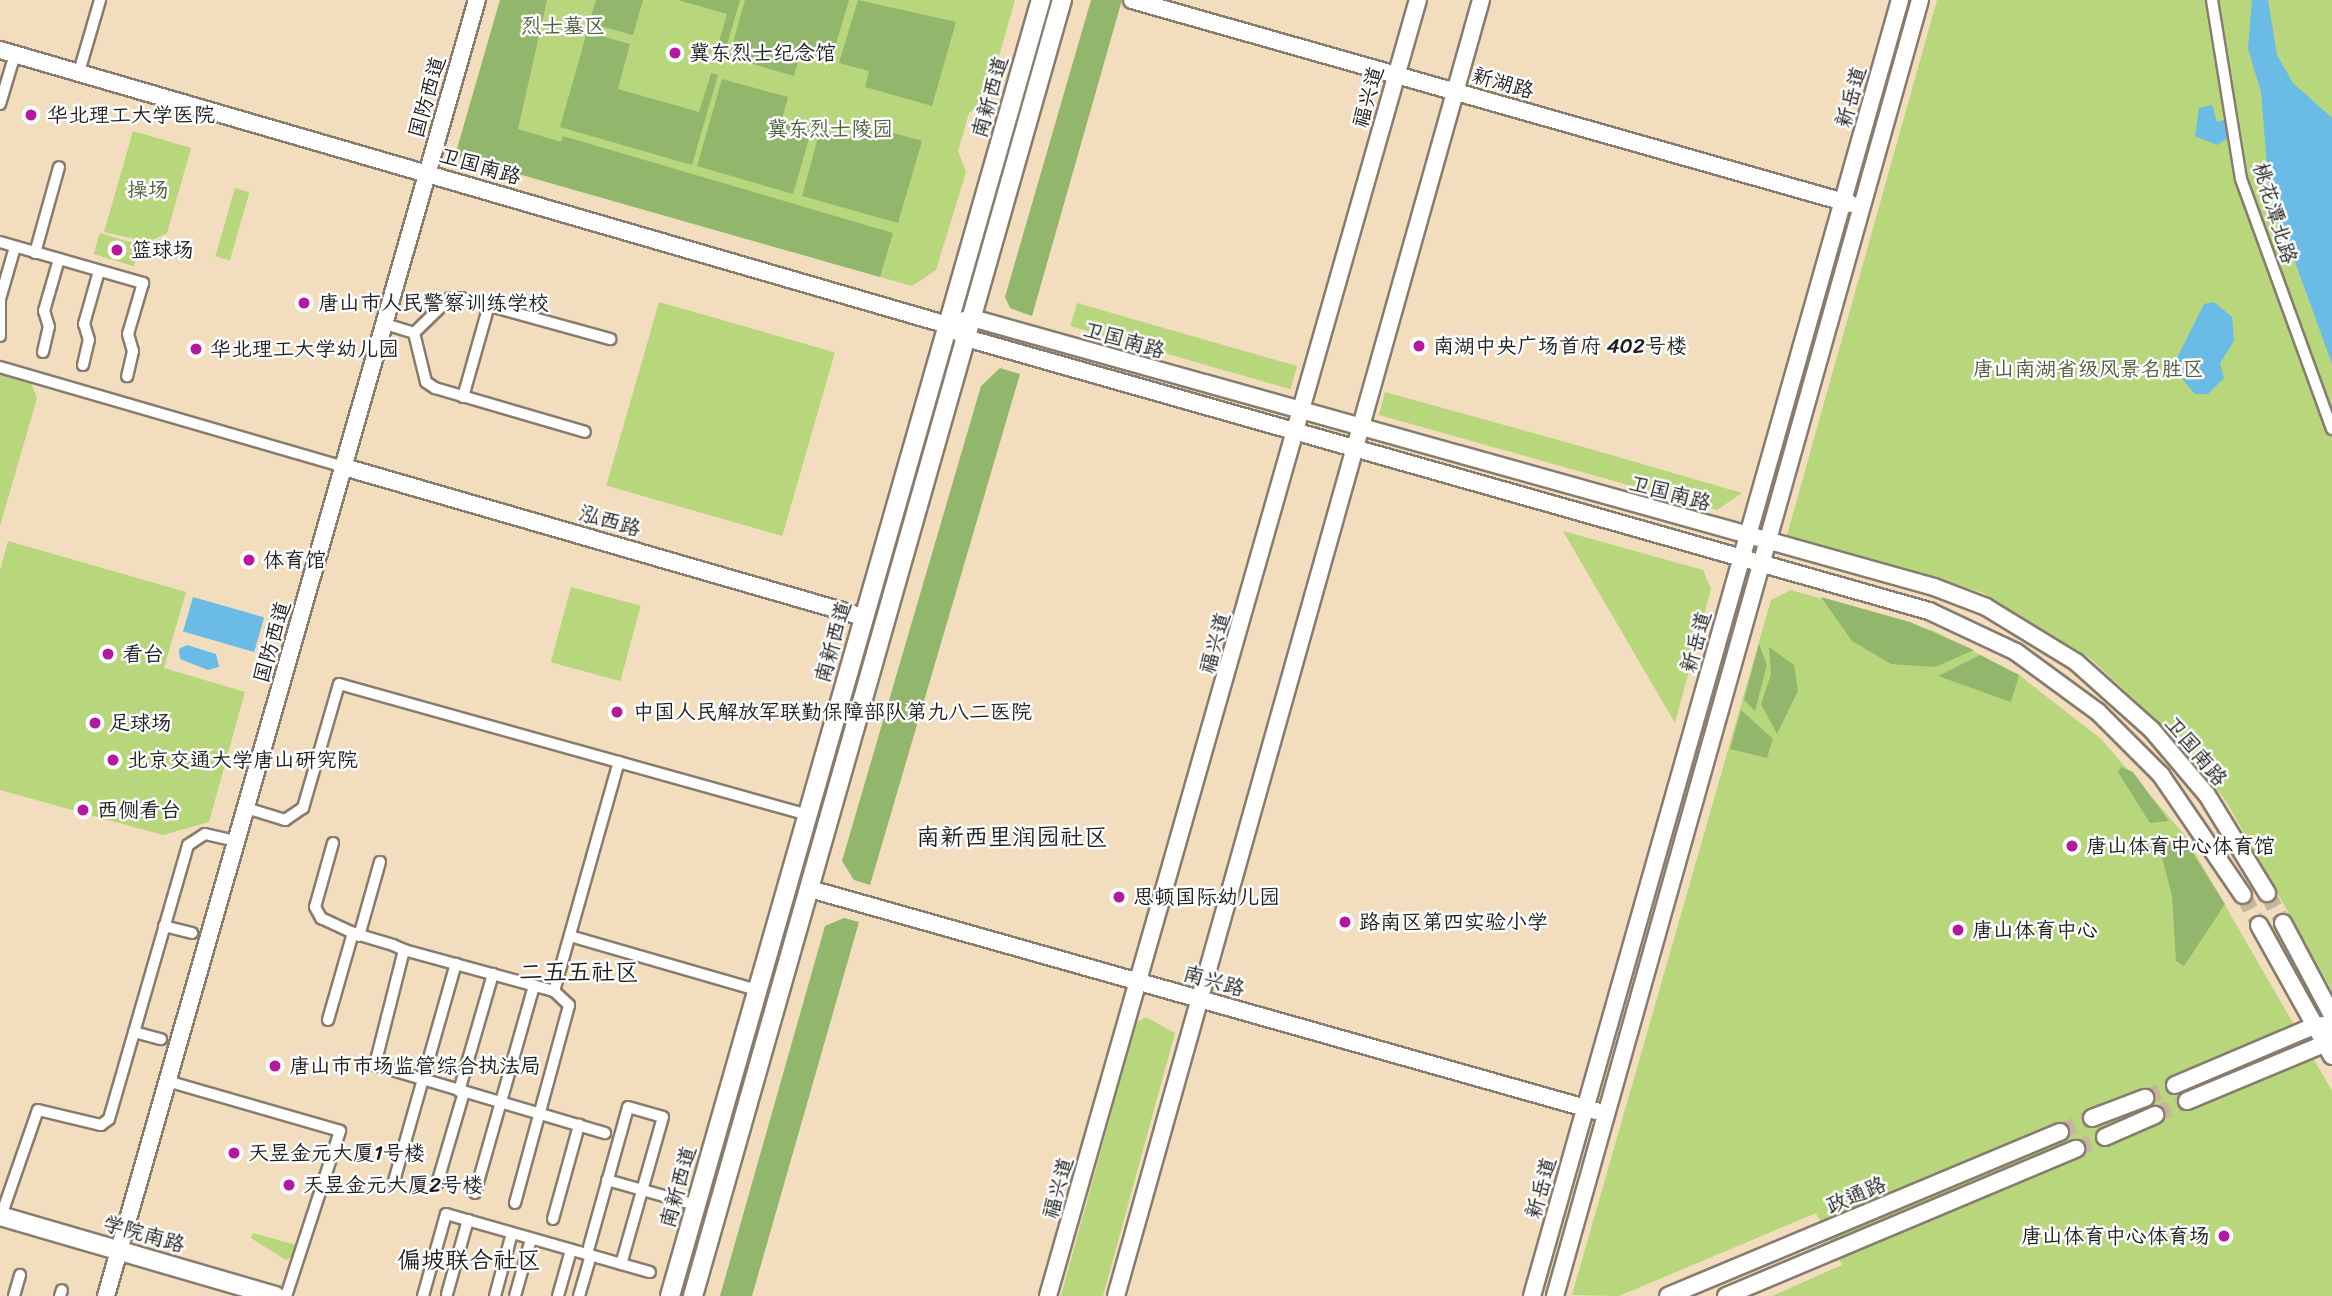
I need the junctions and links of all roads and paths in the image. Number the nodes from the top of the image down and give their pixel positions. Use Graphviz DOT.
graph roads {
  1 [pos="100,0"];
  2 [pos="477,0"];
  3 [pos="1041,0"];
  4 [pos="1062,0"];
  5 [pos="1132,0"];
  6 [pos="1418,0"];
  7 [pos="1481,0"];
  8 [pos="1900,0"];
  9 [pos="1920,0"];
  10 [pos="2212,0"];
  11 [pos="7,52"];
  12 [pos="79,72"];
  13 [pos="1396,75"];
  14 [pos="1455,92"];
  15 [pos="0,104"];
  16 [pos="59,167"];
  17 [pos="428,172"];
  18 [pos="1843,201"];
  19 [pos="1862,207"];
  20 [pos="0,242"];
  21 [pos="15,247"];
  22 [pos="35,253"];
  23 [pos="59,259"];
  24 [pos="99,271"];
  25 [pos="0,300"];
  26 [pos="489,305"];
  27 [pos="972,318"];
  28 [pos="385,324"];
  29 [pos="948,325"];
  30 [pos="414,333"];
  31 [pos="0,335"];
  32 [pos="966,338"];
  33 [pos="610,339"];
  34 [pos="43,352"];
  35 [pos="83,365"];
  36 [pos="0,367"];
  37 [pos="127,376"];
  38 [pos="463,397"];
  39 [pos="1303,413"];
  40 [pos="1360,429"];
  41 [pos="2332,429"];
  42 [pos="585,432"];
  43 [pos="1297,432"];
  44 [pos="1354,449"];
  45 [pos="344,467"];
  46 [pos="1747,536"];
  47 [pos="1768,541"];
  48 [pos="1742,557"];
  49 [pos="1761,564"];
  50 [pos="863,617"];
  51 [pos="619,762"];
  52 [pos="246,808"];
  53 [pos="808,815"];
  54 [pos="236,841"];
  55 [pos="333,844"];
  56 [pos="380,862"];
  57 [pos="810,889"];
  58 [pos="2267,893"];
  59 [pos="2243,895"];
  60 [pos="2283,923"];
  61 [pos="2259,925"];
  62 [pos="164,926"];
  63 [pos="192,933"];
  64 [pos="356,934"];
  65 [pos="570,936"];
  66 [pos="404,950"];
  67 [pos="456,964"];
  68 [pos="493,974"];
  69 [pos="1138,982"];
  70 [pos="534,986"];
  71 [pos="757,990"];
  72 [pos="554,991"];
  73 [pos="1199,999"];
  74 [pos="2332,1015"];
  75 [pos="328,1020"];
  76 [pos="2332,1024"];
  77 [pos="2314,1026"];
  78 [pos="134,1032"];
  79 [pos="160,1039"];
  80 [pos="2329,1044"];
  81 [pos="167,1081"];
  82 [pos="423,1081"];
  83 [pos="2175,1085"];
  84 [pos="461,1092"];
  85 [pos="2145,1098"];
  86 [pos="2187,1101"];
  87 [pos="501,1103"];
  88 [pos="1586,1108"];
  89 [pos="539,1114"];
  90 [pos="1606,1114"];
  91 [pos="2155,1115"];
  92 [pos="2092,1118"];
  93 [pos="579,1125"];
  94 [pos="2060,1132"];
  95 [pos="605,1133"];
  96 [pos="2105,1137"];
  97 [pos="2076,1149"];
  98 [pos="607,1180"];
  99 [pos="394,1181"];
  100 [pos="437,1184"];
  101 [pos="642,1190"];
  102 [pos="475,1193"];
  103 [pos="515,1203"];
  104 [pos="696,1205"];
  105 [pos="0,1216"];
  106 [pos="552,1219"];
  107 [pos="468,1220"];
  108 [pos="513,1233"];
  109 [pos="531,1238"];
  110 [pos="1796,1243"];
  111 [pos="119,1250"];
  112 [pos="571,1250"];
  113 [pos="590,1251"];
  114 [pos="1808,1262"];
  115 [pos="621,1264"];
  116 [pos="650,1272"];
  117 [pos="20,1275"];
  118 [pos="447,1294"];
  119 [pos="14,1296"];
  120 [pos="106,1296"];
  121 [pos="276,1296"];
  122 [pos="286,1296"];
  123 [pos="423,1296"];
  124 [pos="495,1296"];
  125 [pos="515,1296"];
  126 [pos="558,1296"];
  127 [pos="579,1296"];
  128 [pos="670,1296"];
  129 [pos="693,1296"];
  130 [pos="1048,1296"];
  131 [pos="1116,1296"];
  132 [pos="1532,1296"];
  133 [pos="1555,1296"];
  134 [pos="1668,1296"];
  135 [pos="1726,1296"];
  1 -- 12 [label="street"];
  2 -- 17 [label="main road, 国防西道"];
  3 -- 29 [label="main road, 南新西道"];
  4 -- 27 [label="main road, 南新西道"];
  5 -- 13 [label="main road, 新湖路"];
  6 -- 13 [label="main road, 福兴道"];
  7 -- 14 [label="main road"];
  8 -- 18 [label="main road, 新岳道"];
  9 -- 19 [label="main road, 新岳道"];
  10 -- 41 [label="street, 桃花潭北路"];
  11 -- 12 [label="main road, 卫国南路"];
  11 -- 15 [label="street"];
  12 -- 17 [label="main road, 卫国南路"];
  13 -- 14 [label="main road, 新湖路"];
  13 -- 39 [label="main road, 福兴道"];
  14 -- 18 [label="main road, 新湖路"];
  14 -- 40 [label="main road"];
  16 -- 22 [label="street"];
  17 -- 28 [label="main road, 国防西道"];
  17 -- 29 [label="main road, 卫国南路"];
  18 -- 19 [label="main road, 新湖路"];
  18 -- 46 [label="main road, 新岳道"];
  19 -- 47 [label="main road, 新岳道"];
  20 -- 21 [label="street"];
  21 -- 22 [label="street"];
  21 -- 25 [label="street"];
  22 -- 23 [label="street"];
  23 -- 24 [label="street"];
  23 -- 34 [label="street"];
  24 -- 35 [label="street"];
  24 -- 37 [label="street"];
  25 -- 31 [label="street"];
  26 -- 30 [label="street"];
  26 -- 33 [label="street"];
  26 -- 38 [label="street"];
  27 -- 29 [label="main road"];
  27 -- 32 [label="main road, 南新西道"];
  27 -- 39 [label="main road, 卫国南路"];
  28 -- 30 [label="street"];
  28 -- 45 [label="main road, 国防西道"];
  29 -- 32 [label="main road, 卫国南路"];
  29 -- 50 [label="main road, 南新西道"];
  30 -- 38 [label="street"];
  32 -- 43 [label="main road, 卫国南路"];
  32 -- 57 [label="main road, 南新西道"];
  36 -- 45 [label="street"];
  38 -- 42 [label="street"];
  39 -- 40 [label="main road, 卫国南路"];
  39 -- 43 [label="main road, 福兴道"];
  40 -- 44 [label="main road"];
  40 -- 46 [label="main road, 卫国南路"];
  43 -- 44 [label="main road, 卫国南路"];
  43 -- 69 [label="main road, 福兴道"];
  44 -- 48 [label="main road, 卫国南路"];
  44 -- 73 [label="main road"];
  45 -- 50 [label="main road, 泓西路"];
  45 -- 52 [label="main road, 国防西道"];
  46 -- 47 [label="main road, 卫国南路"];
  46 -- 48 [label="main road, 新岳道"];
  47 -- 49 [label="main road, 新岳道"];
  47 -- 58 [label="main road, 卫国南路"];
  48 -- 49 [label="main road, 卫国南路"];
  48 -- 88 [label="main road, 新岳道"];
  49 -- 59 [label="main road, 卫国南路"];
  49 -- 90 [label="main road, 新岳道"];
  50 -- 53 [label="main road, 南新西道"];
  51 -- 52 [label="street"];
  51 -- 53 [label="street"];
  51 -- 65 [label="street"];
  52 -- 54 [label="main road, 国防西道"];
  53 -- 71 [label="main road, 南新西道"];
  54 -- 62 [label="street"];
  54 -- 81 [label="main road, 国防西道"];
  55 -- 64 [label="street"];
  56 -- 64 [label="street"];
  57 -- 69 [label="main road, 南兴路"];
  57 -- 129 [label="main road, 南新西道"];
  60 -- 74 [label="main road"];
  61 -- 77 [label="main road"];
  62 -- 63 [label="street"];
  62 -- 78 [label="street"];
  64 -- 66 [label="street"];
  64 -- 75 [label="street"];
  65 -- 71 [label="street"];
  65 -- 72 [label="street"];
  66 -- 67 [label="street"];
  66 -- 82 [label="street"];
  67 -- 68 [label="street"];
  67 -- 82 [label="street"];
  68 -- 70 [label="street"];
  68 -- 84 [label="street"];
  69 -- 73 [label="main road, 南兴路"];
  69 -- 130 [label="main road, 福兴道"];
  70 -- 72 [label="street"];
  70 -- 87 [label="street"];
  71 -- 104 [label="main road, 南新西道"];
  72 -- 89 [label="street"];
  73 -- 88 [label="main road, 南兴路"];
  73 -- 131 [label="main road"];
  76 -- 77 [label="main road"];
  77 -- 80 [label="main road"];
  77 -- 83 [label="main road"];
  78 -- 79 [label="street"];
  78 -- 105 [label="street"];
  80 -- 86 [label="main road"];
  81 -- 111 [label="main road, 国防西道"];
  81 -- 122 [label="street"];
  82 -- 84 [label="street"];
  82 -- 99 [label="street"];
  84 -- 87 [label="street"];
  84 -- 100 [label="street"];
  85 -- 92 [label="main road"];
  87 -- 89 [label="street"];
  87 -- 102 [label="street"];
  88 -- 90 [label="main road, 南兴路"];
  88 -- 132 [label="main road, 新岳道"];
  89 -- 93 [label="street"];
  89 -- 103 [label="street"];
  90 -- 133 [label="main road, 新岳道"];
  91 -- 96 [label="main road"];
  93 -- 95 [label="street"];
  93 -- 106 [label="street"];
  94 -- 110 [label="main road, 政通路"];
  97 -- 114 [label="main road, 政通路"];
  98 -- 101 [label="street"];
  98 -- 101 [label="street"];
  98 -- 113 [label="street"];
  101 -- 104 [label="street"];
  101 -- 115 [label="street"];
  104 -- 128 [label="main road, 南新西道"];
  105 -- 111 [label="main road, 学院南路"];
  107 -- 108 [label="street"];
  107 -- 118 [label="street"];
  107 -- 123 [label="street"];
  108 -- 109 [label="street"];
  108 -- 124 [label="street"];
  109 -- 112 [label="street"];
  109 -- 125 [label="street"];
  110 -- 114 [label="main road"];
  110 -- 134 [label="main road, 政通路"];
  111 -- 120 [label="main road, 国防西道"];
  111 -- 121 [label="main road, 学院南路"];
  112 -- 113 [label="street"];
  112 -- 126 [label="street"];
  113 -- 115 [label="street"];
  113 -- 127 [label="street"];
  114 -- 135 [label="main road, 政通路"];
  115 -- 116 [label="street"];
  117 -- 119 [label="street"];
}
